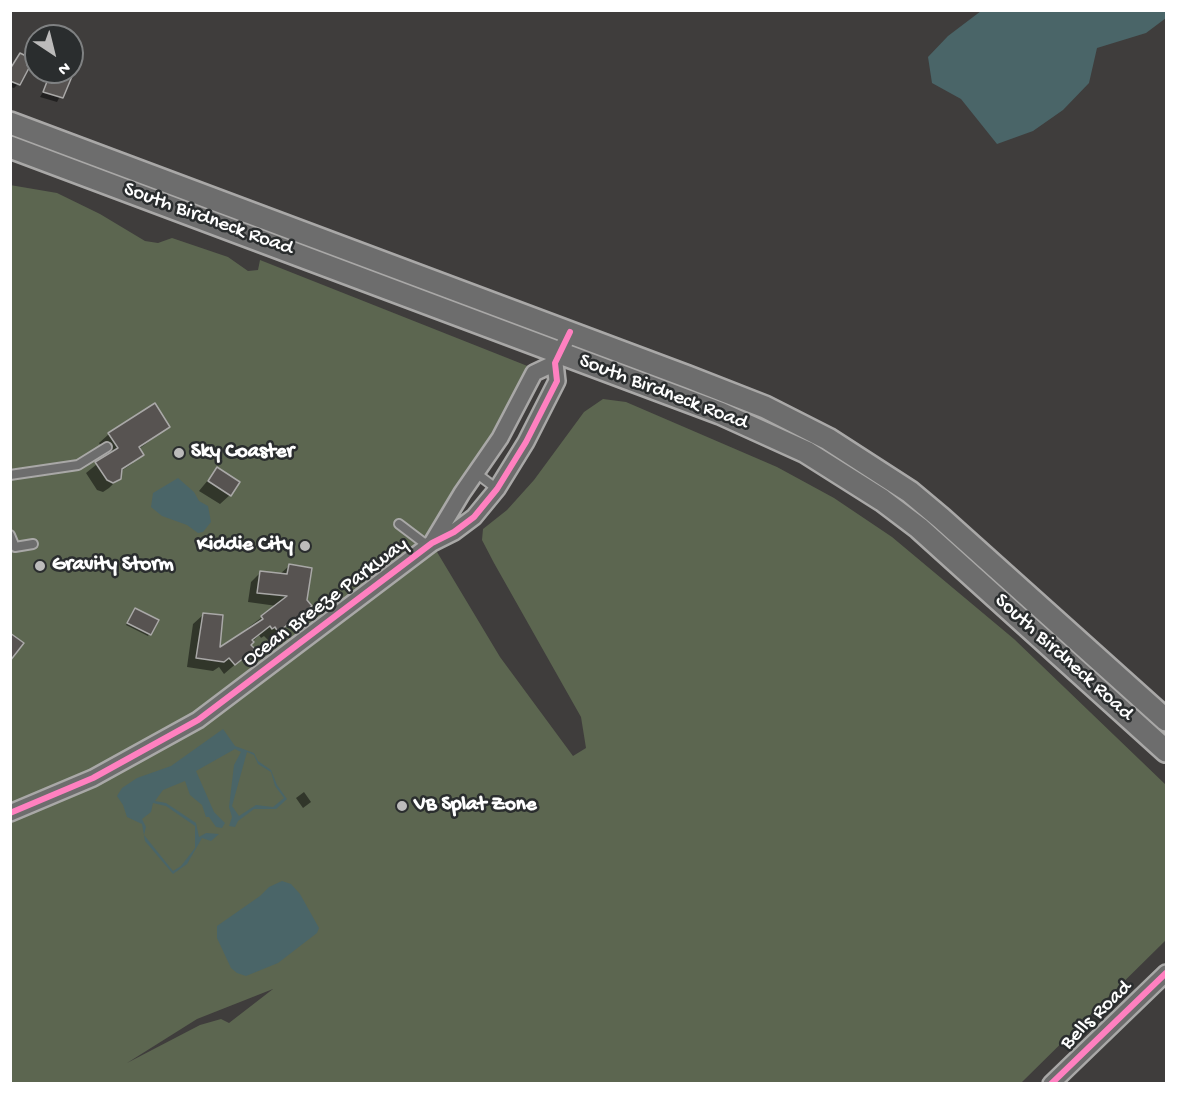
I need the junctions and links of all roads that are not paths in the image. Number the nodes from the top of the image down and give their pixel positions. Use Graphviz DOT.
graph roads {
  1 [pos="10,123"];
  2 [pos="10,147"];
  3 [pos="570,333"];
  4 [pos="558,358"];
  5 [pos="107,447"];
  6 [pos="476,472"];
  7 [pos="10,475"];
  8 [pos="496,489"];
  9 [pos="399,524"];
  10 [pos="10,535"];
  11 [pos="33,544"];
  12 [pos="430,544"];
  13 [pos="1167,720"];
  14 [pos="1167,751"];
  15 [pos="10,813"];
  16 [pos="1167,973"];
  17 [pos="1051,1083"];
  1 -- 3 [label="main road, South Birdneck Road"];
  2 -- 4 [label="main road, South Birdneck Road"];
  3 -- 4 [label="street, Ocean Breeze Parkway"];
  3 -- 13 [label="main road, South Birdneck Road"];
  4 -- 6 [label="street, Ocean Breeze Parkway"];
  4 -- 8 [label="street, Ocean Breeze Parkway"];
  4 -- 14 [label="main road, South Birdneck Road"];
  5 -- 7 [label="lane"];
  6 -- 8 [label="lane"];
  6 -- 12 [label="street, Ocean Breeze Parkway"];
  8 -- 12 [label="street, Ocean Breeze Parkway"];
  9 -- 12 [label="lane"];
  10 -- 11 [label="lane"];
  12 -- 15 [label="street, Ocean Breeze Parkway"];
  16 -- 17 [label="street, Bells Road"];
}
